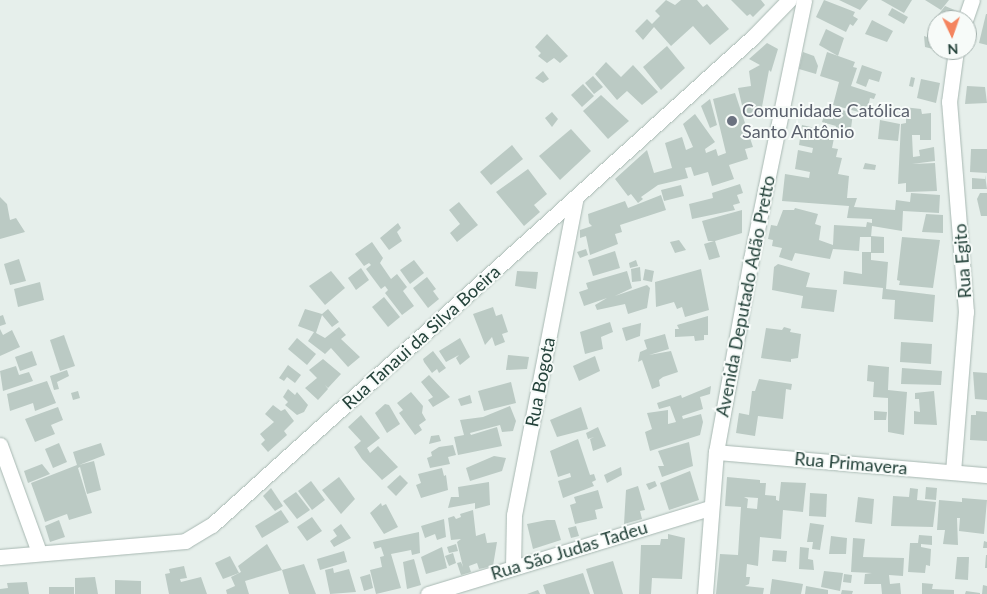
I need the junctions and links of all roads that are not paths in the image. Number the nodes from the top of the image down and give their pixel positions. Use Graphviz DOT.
graph roads {
  1 [pos="788,0"];
  2 [pos="804,0"];
  3 [pos="955,60"];
  4 [pos="576,197"];
  5 [pos="0,445"];
  6 [pos="716,452"];
  7 [pos="953,472"];
  8 [pos="987,475"];
  9 [pos="710,508"];
  10 [pos="40,552"];
  11 [pos="0,557"];
  12 [pos="513,567"];
  13 [pos="428,594"];
  14 [pos="705,594"];
  1 -- 4 [label="street, Rua Tanaui da Silva Boeira"];
  2 -- 6 [label="street, Avenida Deputado Adão Pretto"];
  3 -- 7 [label="street, Rua Egito"];
  4 -- 10 [label="street, Rua Tanaui da Silva Boeira"];
  4 -- 12 [label="street, Rua Bogota"];
  5 -- 10 [label="street"];
  6 -- 7 [label="street, Rua Primavera"];
  6 -- 9 [label="street, Avenida Deputado Adão Pretto"];
  7 -- 8 [label="street, Rua Primavera"];
  9 -- 12 [label="street, Rua São Judas Tadeu"];
  9 -- 14 [label="street, Avenida Deputado Adão Pretto"];
  10 -- 11 [label="street, Rua Tanaui da Silva Boeira"];
  12 -- 13 [label="street, Rua São Judas Tadeu"];
}
